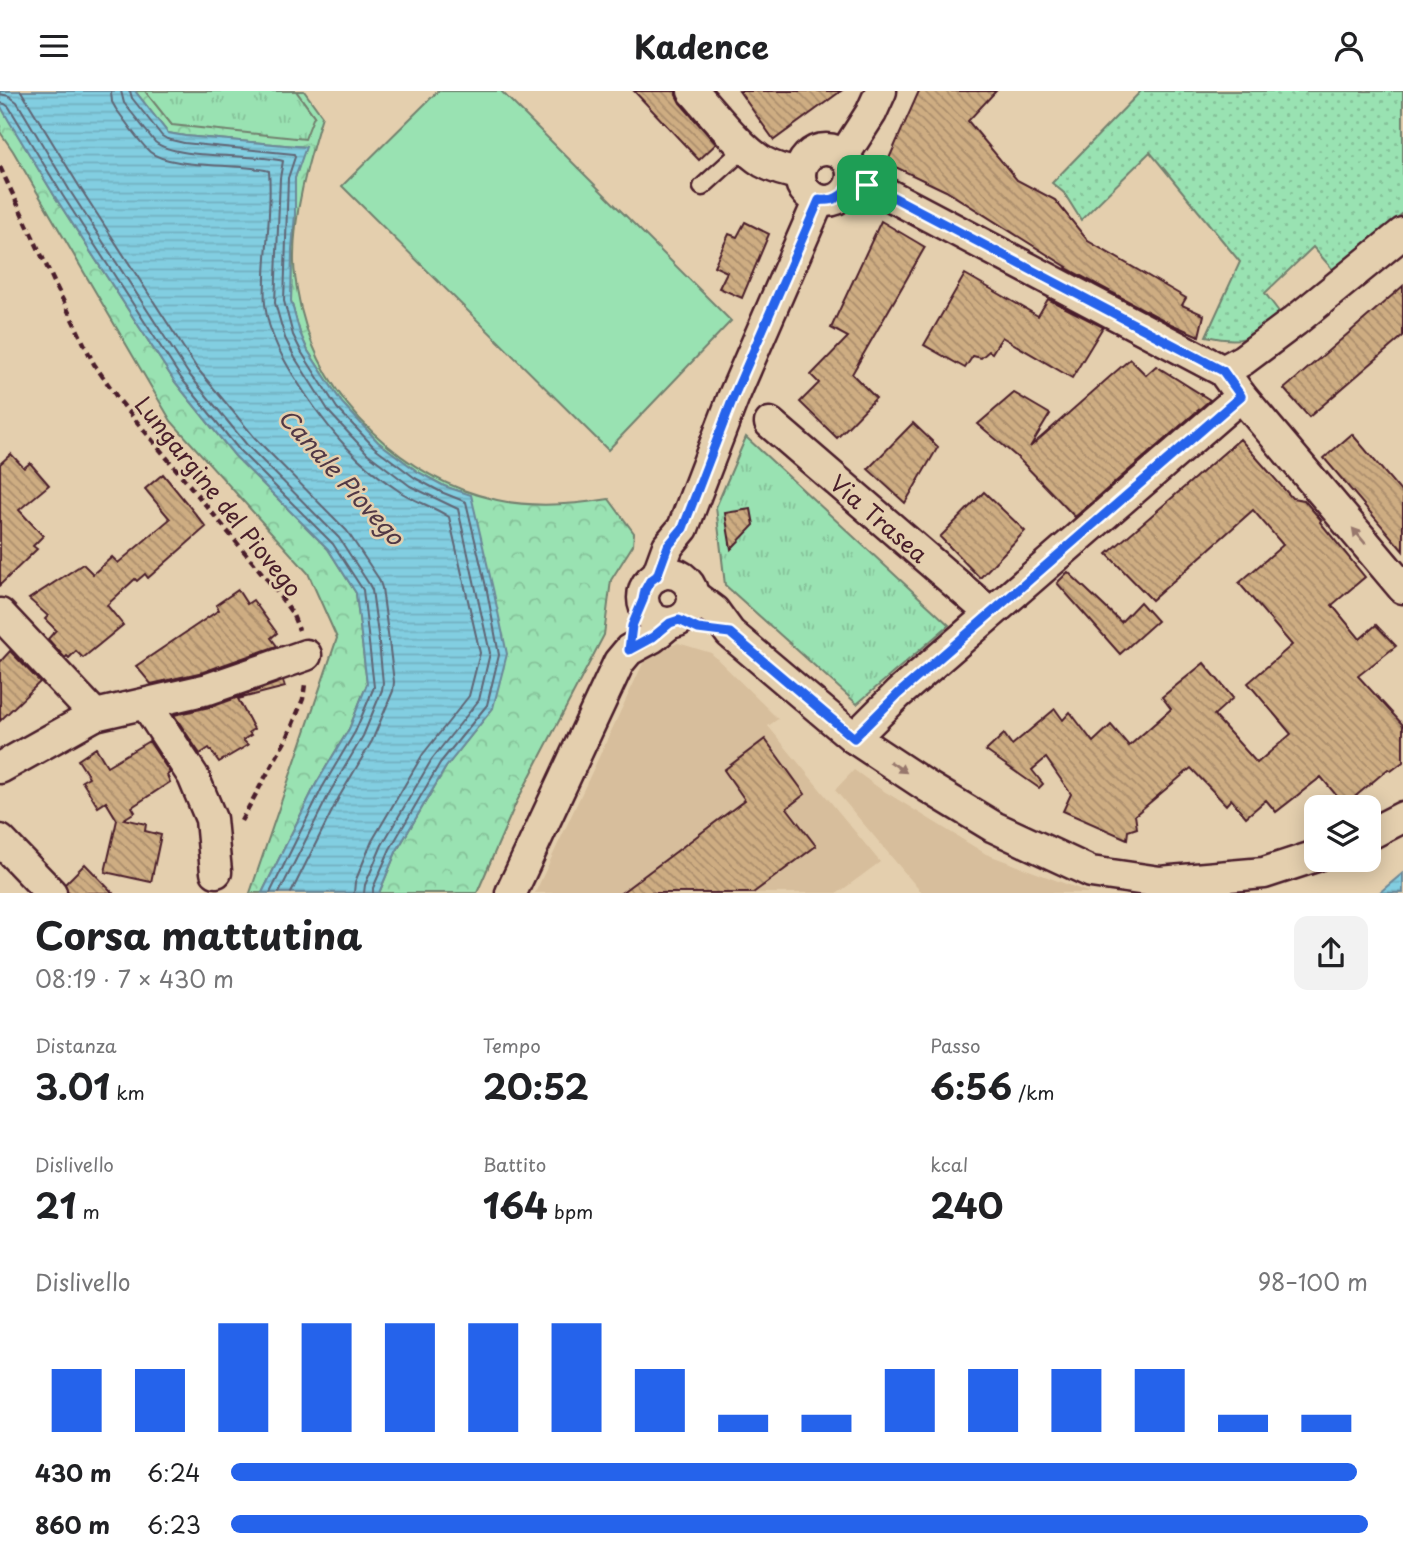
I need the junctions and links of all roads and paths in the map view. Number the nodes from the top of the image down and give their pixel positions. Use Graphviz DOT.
graph roads {
  1 [pos="693,91"];
  2 [pos="881,91"];
  3 [pos="746,148"];
  4 [pos="0,167"];
  5 [pos="848,167"];
  6 [pos="800,174"];
  7 [pos="702,187"];
  8 [pos="819,200"];
  9 [pos="1403,233"];
  10 [pos="1223,371"];
  11 [pos="1241,396"];
  12 [pos="770,423"];
  13 [pos="683,528"];
  14 [pos="650,588"];
  15 [pos="1403,588"];
  16 [pos="683,606"];
  17 [pos="990,613"];
  18 [pos="0,614"];
  19 [pos="629,650"];
  20 [pos="306,655"];
  21 [pos="146,704"];
  22 [pos="95,715"];
  23 [pos="854,738"];
  24 [pos="0,768"];
  25 [pos="1403,817"];
  26 [pos="240,823"];
  27 [pos="1381,828"];
  28 [pos="0,840"];
  29 [pos="1304,860"];
  30 [pos="216,872"];
  31 [pos="51,893"];
  32 [pos="511,893"];
  1 -- 3 [label="street"];
  2 -- 5 [label="street"];
  3 -- 6 [label="street"];
  3 -- 7 [label="lane"];
  4 -- 20 [label="path, Lungargine del Piovego"];
  5 -- 6 [label="street"];
  5 -- 8 [label="street"];
  5 -- 10 [label="street"];
  6 -- 8 [label="street"];
  8 -- 13 [label="street"];
  9 -- 10 [label="street"];
  10 -- 11 [label="street"];
  15 -- 11 [label="street, one-way"];
  11 -- 17 [label="street"];
  12 -- 17 [label="street, Via Trasea"];
  13 -- 14 [label="street"];
  13 -- 16 [label="street"];
  14 -- 16 [label="street"];
  14 -- 16 [label="street"];
  14 -- 19 [label="street"];
  16 -- 19 [label="street"];
  16 -- 23 [label="street"];
  17 -- 23 [label="street"];
  18 -- 22 [label="street"];
  19 -- 32 [label="street"];
  20 -- 21 [label="street"];
  20 -- 26 [label="path, Lungargine del Piovego"];
  21 -- 22 [label="street"];
  21 -- 30 [label="street"];
  22 -- 24 [label="street"];
  23 -- 29 [label="street, one-way"];
  25 -- 27 [label="street"];
  28 -- 31 [label="street"];
}
